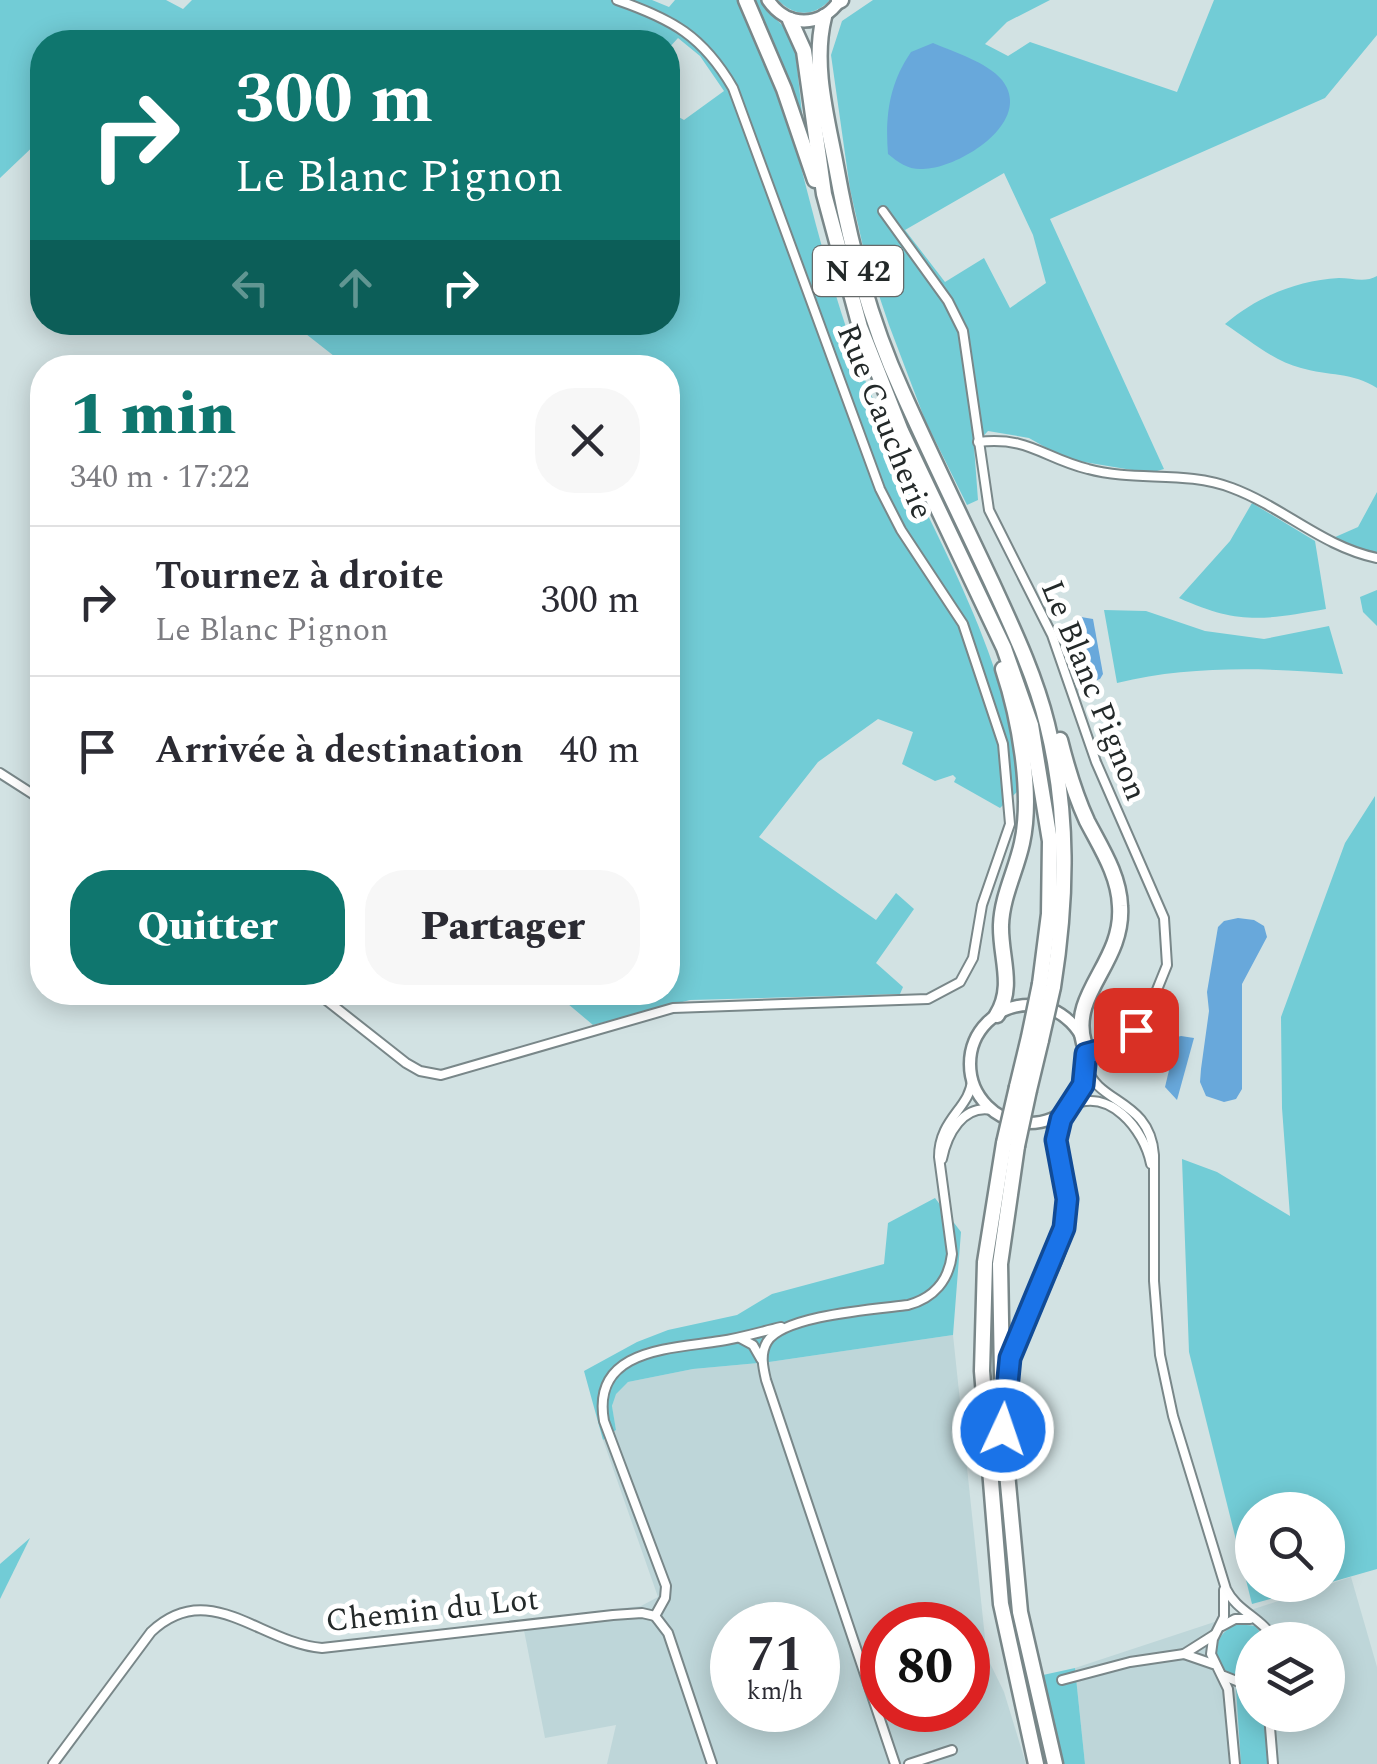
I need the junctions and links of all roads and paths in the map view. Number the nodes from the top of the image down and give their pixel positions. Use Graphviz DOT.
graph roads {
  1 [pos="617,0"];
  2 [pos="768,0"];
  3 [pos="840,0"];
  4 [pos="747,3"];
  5 [pos="824,16"];
  6 [pos="790,20"];
  7 [pos="883,211"];
  8 [pos="830,223"];
  9 [pos="978,442"];
  10 [pos="957,509"];
  11 [pos="944,520"];
  12 [pos="1377,558"];
  13 [pos="0,773"];
  14 [pos="30,792"];
  15 [pos="1046,986"];
  16 [pos="332,1005"];
  17 [pos="997,1015"];
  18 [pos="1085,1049"];
  19 [pos="1087,1068"];
  20 [pos="972,1079"];
  21 [pos="1070,1106"];
  22 [pos="992,1110"];
  23 [pos="1010,1145"];
  24 [pos="940,1168"];
  25 [pos="1153,1177"];
  26 [pos="786,1326"];
  27 [pos="740,1338"];
  28 [pos="763,1363"];
  29 [pos="1003,1430"];
  30 [pos="1222,1580"];
  31 [pos="655,1616"];
  32 [pos="1255,1620"];
  33 [pos="1258,1622"];
  34 [pos="1221,1626"];
  35 [pos="1214,1635"];
  36 [pos="1184,1654"];
  37 [pos="1214,1665"];
  38 [pos="1224,1676"];
  39 [pos="1062,1680"];
  40 [pos="1235,1680"];
  41 [pos="1271,1732"];
  42 [pos="952,1750"];
  43 [pos="53,1764"];
  44 [pos="712,1764"];
  45 [pos="895,1764"];
  46 [pos="910,1764"];
  47 [pos="1036,1764"];
  48 [pos="1055,1764"];
  49 [pos="1236,1764"];
  50 [pos="1274,1764"];
  1 -- 16 [label="street, Rue Caucherie"];
  2 -- 6 [label="main road"];
  3 -- 5 [label="main road"];
  4 -- 8 [label="highway"];
  5 -- 6 [label="main road"];
  5 -- 10 [label="highway, N 42"];
  6 -- 8 [label="highway, N 42"];
  7 -- 9 [label="street, Le Blanc Pignon"];
  8 -- 11 [label="highway, N 42"];
  9 -- 12 [label="street"];
  9 -- 18 [label="street, Le Blanc Pignon"];
  10 -- 15 [label="highway, N 42"];
  10 -- 18 [label="highway"];
  11 -- 15 [label="highway, N 42"];
  11 -- 17 [label="highway"];
  13 -- 14 [label="street"];
  15 -- 23 [label="highway, N 42, bridge"];
  17 -- 18 [label="street"];
  17 -- 20 [label="street"];
  18 -- 19 [label="street"];
  19 -- 21 [label="street"];
  19 -- 25 [label="street"];
  20 -- 22 [label="street"];
  20 -- 24 [label="street"];
  21 -- 22 [label="street"];
  21 -- 25 [label="street"];
  21 -- 29 [label="highway"];
  22 -- 24 [label="street"];
  23 -- 29 [label="highway, N 42"];
  23 -- 47 [label="highway, N 42"];
  24 -- 26 [label="street"];
  25 -- 30 [label="street"];
  26 -- 27 [label="street"];
  26 -- 28 [label="street"];
  27 -- 28 [label="street"];
  27 -- 31 [label="street"];
  28 -- 45 [label="street"];
  29 -- 48 [label="highway, N 42"];
  30 -- 32 [label="street"];
  30 -- 34 [label="street"];
  31 -- 43 [label="street, Chemin du Lot"];
  31 -- 44 [label="street"];
  32 -- 33 [label="street"];
  32 -- 34 [label="street"];
  34 -- 35 [label="street"];
  35 -- 36 [label="street"];
  35 -- 37 [label="street"];
  36 -- 37 [label="street"];
  36 -- 39 [label="street"];
  37 -- 38 [label="street"];
  38 -- 40 [label="street"];
  38 -- 49 [label="street"];
  41 -- 50 [label="street"];
  42 -- 46 [label="street"];
}
